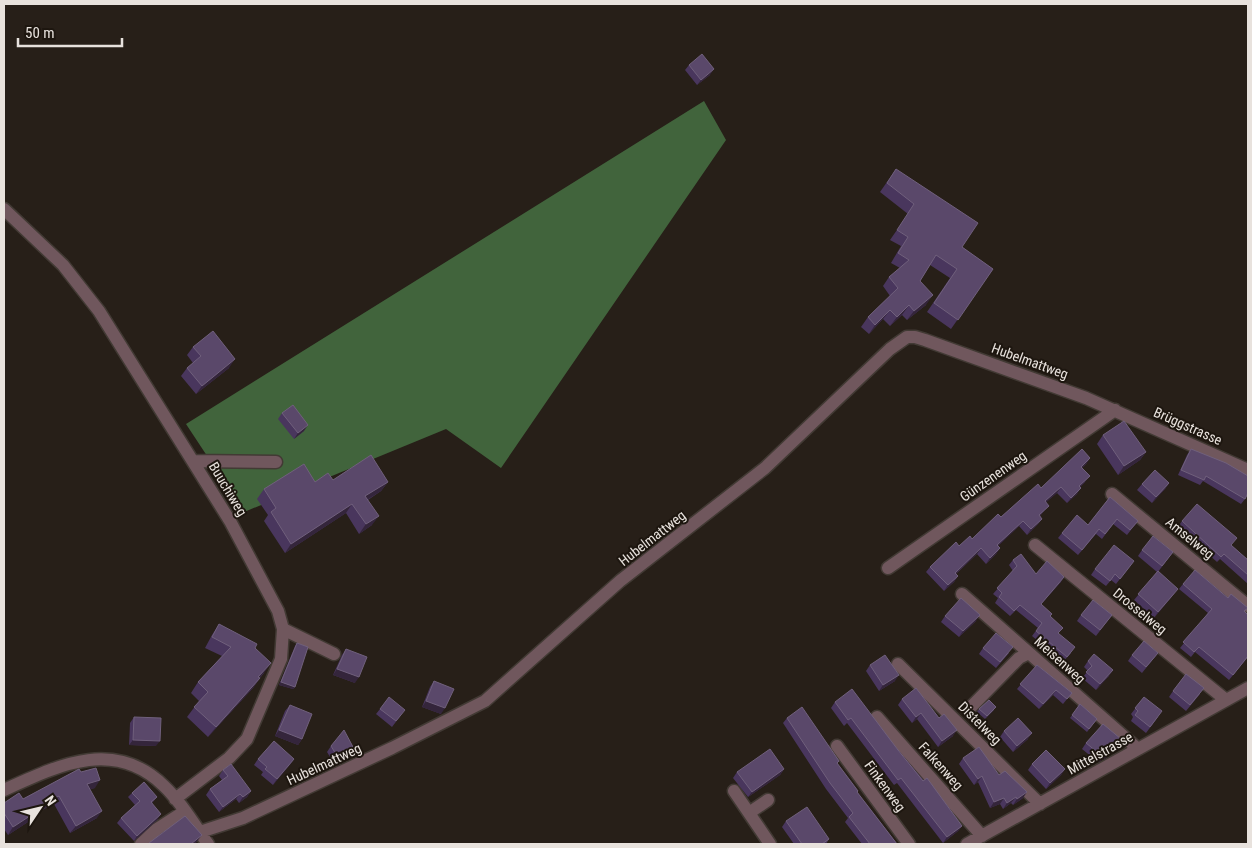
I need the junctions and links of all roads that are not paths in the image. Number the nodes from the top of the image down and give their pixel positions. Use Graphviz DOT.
graph roads {
  1 [pos="4,209"];
  2 [pos="1115,410"];
  3 [pos="194,461"];
  4 [pos="276,462"];
  5 [pos="1248,470"];
  6 [pos="1112,494"];
  7 [pos="1035,544"];
  8 [pos="888,568"];
  9 [pos="962,594"];
  10 [pos="1248,606"];
  11 [pos="283,629"];
  12 [pos="1029,653"];
  13 [pos="334,654"];
  14 [pos="898,664"];
  15 [pos="1248,688"];
  16 [pos="1226,700"];
  17 [pos="972,706"];
  18 [pos="877,717"];
  19 [pos="837,746"];
  20 [pos="1138,749"];
  21 [pos="4,790"];
  22 [pos="734,791"];
  23 [pos="176,798"];
  24 [pos="768,800"];
  25 [pos="1040,804"];
  26 [pos="185,811"];
  27 [pos="749,813"];
  28 [pos="200,832"];
  29 [pos="982,836"];
  30 [pos="141,844"];
  31 [pos="208,844"];
  32 [pos="770,844"];
  33 [pos="909,844"];
  34 [pos="967,844"];
  1 -- 3 [label="street, Buuchiweg"];
  2 -- 5 [label="street, Brüggstrasse"];
  2 -- 8 [label="street, Günzenenweg"];
  2 -- 28 [label="street, Hubelmattweg"];
  3 -- 4 [label="street"];
  3 -- 11 [label="street, Buuchiweg"];
  6 -- 10 [label="street, Amselweg"];
  7 -- 16 [label="street, Drosselweg"];
  9 -- 12 [label="street, Meisenweg"];
  11 -- 13 [label="street"];
  11 -- 23 [label="street, Buuchiweg"];
  12 -- 17 [label="street"];
  12 -- 20 [label="street, Meisenweg"];
  14 -- 25 [label="street, Distelweg"];
  15 -- 16 [label="street, Mittelstrasse"];
  16 -- 20 [label="street, Mittelstrasse"];
  18 -- 29 [label="street, Falkenweg"];
  19 -- 33 [label="street, Finkenweg"];
  20 -- 25 [label="street, Mittelstrasse"];
  21 -- 23 [label="street"];
  22 -- 27 [label="street"];
  23 -- 26 [label="street"];
  24 -- 27 [label="street"];
  25 -- 29 [label="street, Mittelstrasse"];
  26 -- 28 [label="street"];
  26 -- 30 [label="street"];
  27 -- 32 [label="street"];
  28 -- 31 [label="street"];
  29 -- 34 [label="street, Mittelstrasse"];
}
